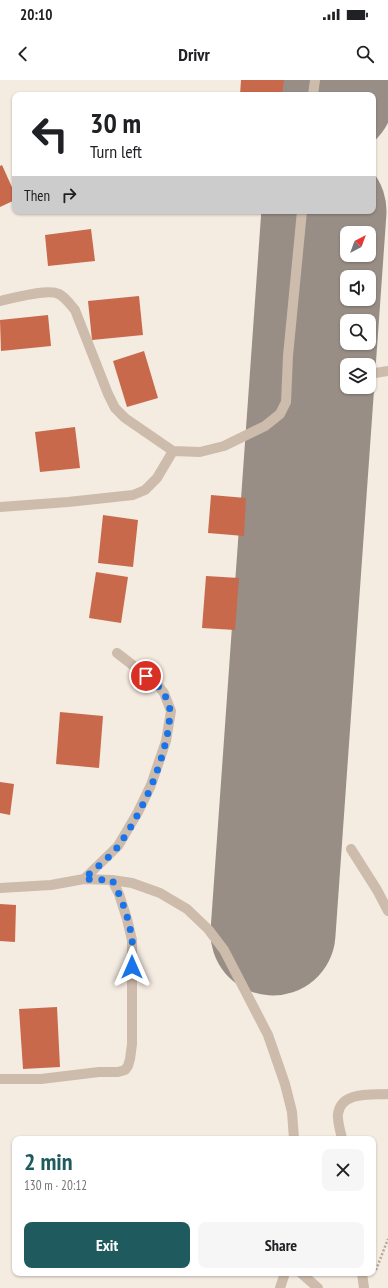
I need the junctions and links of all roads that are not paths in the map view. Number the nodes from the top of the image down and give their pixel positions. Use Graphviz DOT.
graph roads {
  1 [pos="315,80"];
  2 [pos="313,92"];
  3 [pos="302,214"];
  4 [pos="0,301"];
  5 [pos="388,371"];
  6 [pos="376,373"];
  7 [pos="173,451"];
  8 [pos="0,507"];
  9 [pos="117,653"];
  10 [pos="351,849"];
  11 [pos="84,879"];
  12 [pos="112,880"];
  13 [pos="0,888"];
  14 [pos="388,911"];
  15 [pos="0,1079"];
  16 [pos="388,1094"];
  17 [pos="294,1136"];
  18 [pos="342,1136"];
  19 [pos="284,1276"];
  20 [pos="304,1276"];
  21 [pos="362,1276"];
  22 [pos="280,1288"];
  23 [pos="318,1288"];
  24 [pos="364,1288"];
  1 -- 2 [label="street"];
  3 -- 7 [label="street"];
  4 -- 7 [label="street"];
  5 -- 6 [label="street"];
  7 -- 8 [label="street"];
  9 -- 11 [label="street"];
  10 -- 14 [label="street"];
  11 -- 12 [label="street"];
  11 -- 13 [label="street"];
  12 -- 15 [label="street"];
  12 -- 17 [label="street"];
  16 -- 18 [label="street"];
  19 -- 22 [label="street"];
  20 -- 23 [label="street"];
  21 -- 24 [label="street"];
}
